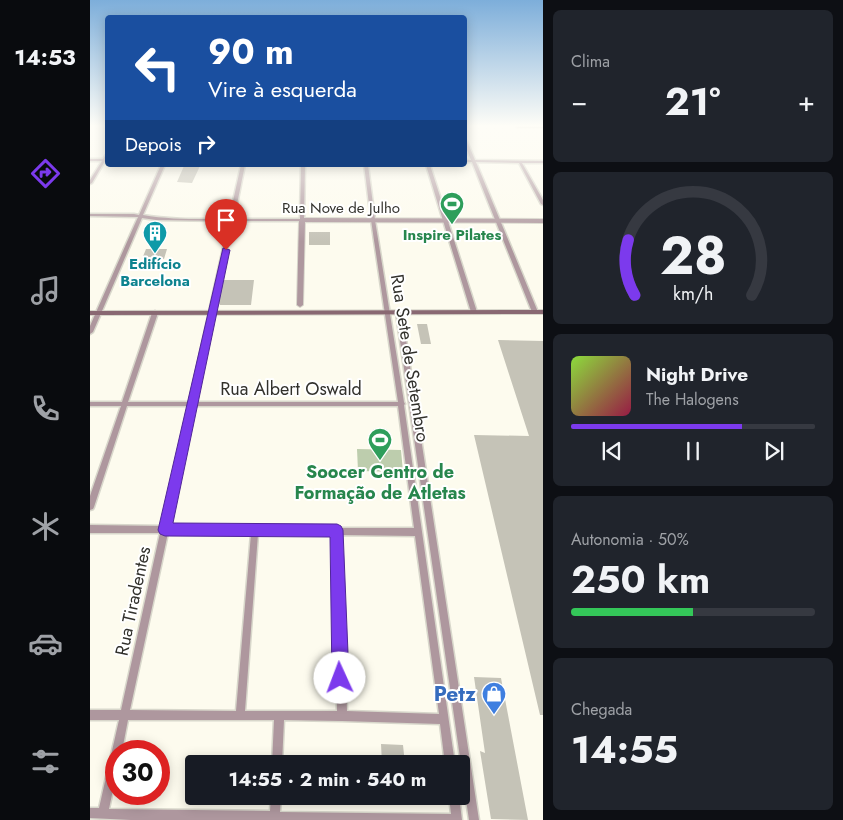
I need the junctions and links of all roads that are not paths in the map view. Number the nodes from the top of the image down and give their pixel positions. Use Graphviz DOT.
graph roads {
  1 [pos="102,165"];
  2 [pos="475,165"];
  3 [pos="522,165"];
  4 [pos="162,167"];
  5 [pos="243,167"];
  6 [pos="303,167"];
  7 [pos="366,167"];
  8 [pos="429,167"];
  9 [pos="90,182"];
  10 [pos="543,204"];
  11 [pos="90,215"];
  12 [pos="140,216"];
  13 [pos="232,220"];
  14 [pos="302,220"];
  15 [pos="373,220"];
  16 [pos="445,221"];
  17 [pos="497,221"];
  18 [pos="543,221"];
  19 [pos="300,305"];
  20 [pos="99,312"];
  21 [pos="387,312"];
  22 [pos="474,312"];
  23 [pos="539,312"];
  24 [pos="90,313"];
  25 [pos="155,313"];
  26 [pos="212,313"];
  27 [pos="288,313"];
  28 [pos="309,313"];
  29 [pos="399,313"];
  30 [pos="90,332"];
  31 [pos="193,403"];
  32 [pos="90,404"];
  33 [pos="125,404"];
  34 [pos="402,404"];
  35 [pos="90,508"];
  36 [pos="90,529"];
  37 [pos="165,530"];
  38 [pos="255,530"];
  39 [pos="337,530"];
  40 [pos="420,532"];
  41 [pos="90,715"];
  42 [pos="124,715"];
  43 [pos="240,716"];
  44 [pos="278,716"];
  45 [pos="342,716"];
  46 [pos="444,719"];
  47 [pos="119,740"];
  48 [pos="277,755"];
  49 [pos="449,755"];
  50 [pos="105,803"];
  51 [pos="276,805"];
  52 [pos="455,805"];
  53 [pos="90,812"];
  54 [pos="103,812"];
  55 [pos="276,816"];
  56 [pos="135,818"];
  57 [pos="457,820"];
  58 [pos="474,820"];
  1 -- 9 [label="street"];
  2 -- 17 [label="street"];
  3 -- 10 [label="street"];
  4 -- 12 [label="street"];
  5 -- 13 [label="street, Rua Tiradentes"];
  6 -- 14 [label="street"];
  7 -- 15 [label="street, Rua Sete de Setembro"];
  8 -- 16 [label="street"];
  11 -- 12 [label="street, Rua Nove de Julho"];
  12 -- 13 [label="street, Rua Nove de Julho"];
  12 -- 20 [label="street"];
  13 -- 14 [label="street, Rua Nove de Julho"];
  13 -- 26 [label="street, Rua Tiradentes"];
  14 -- 15 [label="street, Rua Nove de Julho"];
  14 -- 19 [label="street"];
  15 -- 16 [label="street, Rua Nove de Julho"];
  15 -- 21 [label="street, Rua Sete de Setembro"];
  16 -- 17 [label="street, Rua Nove de Julho"];
  16 -- 22 [label="street"];
  17 -- 18 [label="street, Rua Nove de Julho"];
  17 -- 23 [label="street"];
  19 -- 27 [label="street"];
  19 -- 28 [label="street"];
  20 -- 24 [label="main road"];
  20 -- 25 [label="main road"];
  20 -- 30 [label="street"];
  21 -- 28 [label="main road"];
  21 -- 29 [label="main road"];
  21 -- 34 [label="street, Rua Sete de Setembro"];
  22 -- 23 [label="main road"];
  22 -- 29 [label="main road"];
  25 -- 26 [label="main road"];
  25 -- 33 [label="street"];
  26 -- 27 [label="main road"];
  26 -- 31 [label="street, Rua Tiradentes"];
  27 -- 28 [label="main road"];
  29 -- 58 [label="street, Rua Sete de Setembro"];
  31 -- 33 [label="street, Rua Albert Oswald"];
  31 -- 34 [label="street, Rua Albert Oswald"];
  31 -- 37 [label="street, Rua Tiradentes"];
  32 -- 33 [label="street, Rua Albert Oswald"];
  33 -- 35 [label="street"];
  34 -- 40 [label="street, Rua Sete de Setembro"];
  36 -- 37 [label="street"];
  37 -- 38 [label="street"];
  37 -- 42 [label="street, Rua Tiradentes"];
  38 -- 39 [label="street"];
  38 -- 43 [label="street"];
  39 -- 40 [label="street"];
  39 -- 45 [label="street"];
  40 -- 46 [label="street, Rua Sete de Setembro"];
  41 -- 42 [label="street"];
  42 -- 43 [label="street"];
  42 -- 47 [label="street, Rua Tiradentes"];
  43 -- 44 [label="street"];
  44 -- 45 [label="street"];
  44 -- 48 [label="street"];
  45 -- 46 [label="street"];
  46 -- 49 [label="street, Rua Sete de Setembro"];
  50 -- 54 [label="street, Rua Tiradentes"];
  51 -- 55 [label="street"];
  52 -- 57 [label="street"];
  53 -- 54 [label="street"];
  54 -- 56 [label="street"];
  55 -- 56 [label="street"];
  55 -- 57 [label="street"];
}
